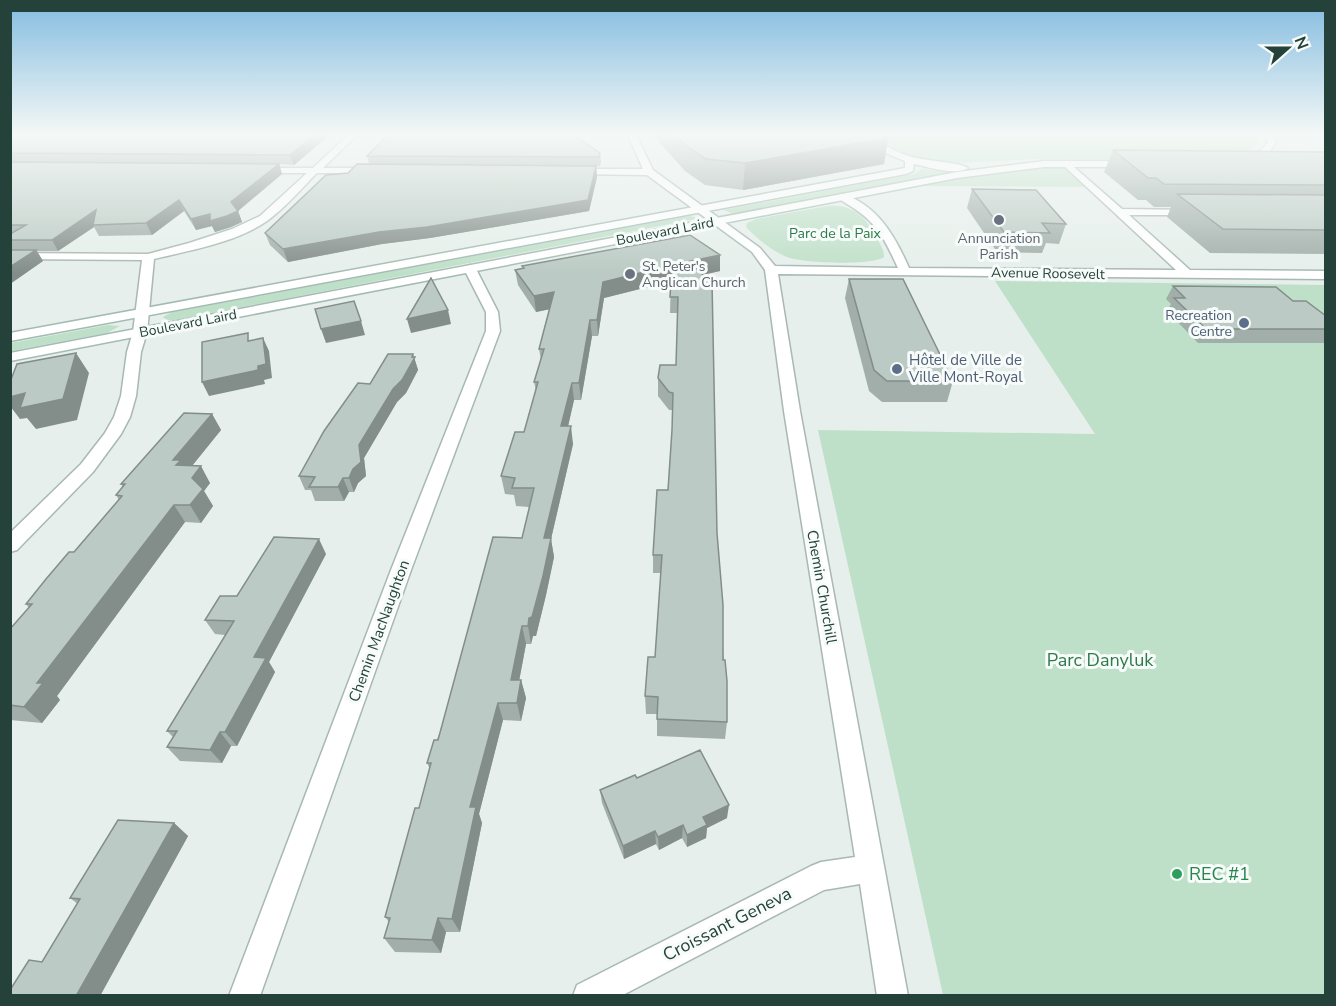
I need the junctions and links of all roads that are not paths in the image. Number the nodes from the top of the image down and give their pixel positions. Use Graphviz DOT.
graph roads {
  1 [pos="304,180"];
  2 [pos="660,180"];
  3 [pos="866,180"];
  4 [pos="938,180"];
  5 [pos="1084,180"];
  6 [pos="843,197"];
  7 [pos="1119,212"];
  8 [pos="1200,213"];
  9 [pos="710,215"];
  10 [pos="10,256"];
  11 [pos="148,257"];
  12 [pos="471,269"];
  13 [pos="771,270"];
  14 [pos="905,271"];
  15 [pos="1187,274"];
  16 [pos="1326,275"];
  17 [pos="142,313"];
  18 [pos="140,333"];
  19 [pos="10,337"];
  20 [pos="10,357"];
  21 [pos="10,545"];
  22 [pos="871,869"];
  23 [pos="244,996"];
  24 [pos="588,996"];
  25 [pos="893,996"];
  1 -- 11 [label="street"];
  2 -- 9 [label="street"];
  3 -- 9 [label="street, Boulevard Laird"];
  4 -- 6 [label="street, Boulevard Laird"];
  5 -- 7 [label="street"];
  6 -- 9 [label="street, Boulevard Laird"];
  6 -- 14 [label="street"];
  7 -- 8 [label="street"];
  7 -- 15 [label="street"];
  9 -- 12 [label="street, Boulevard Laird"];
  9 -- 13 [label="street"];
  9 -- 17 [label="street, Boulevard Laird"];
  10 -- 11 [label="street"];
  11 -- 17 [label="street"];
  12 -- 18 [label="street, Boulevard Laird"];
  12 -- 23 [label="street, Chemin MacNaughton"];
  13 -- 14 [label="street, Avenue Roosevelt"];
  13 -- 22 [label="street, Chemin Churchill"];
  14 -- 15 [label="street, Avenue Roosevelt"];
  15 -- 16 [label="street, Avenue Roosevelt"];
  17 -- 18 [label="street"];
  17 -- 19 [label="street, Boulevard Laird"];
  18 -- 20 [label="street, Boulevard Laird"];
  18 -- 21 [label="street"];
  22 -- 24 [label="street, Croissant Geneva"];
  22 -- 25 [label="street, Chemin Churchill"];
}
